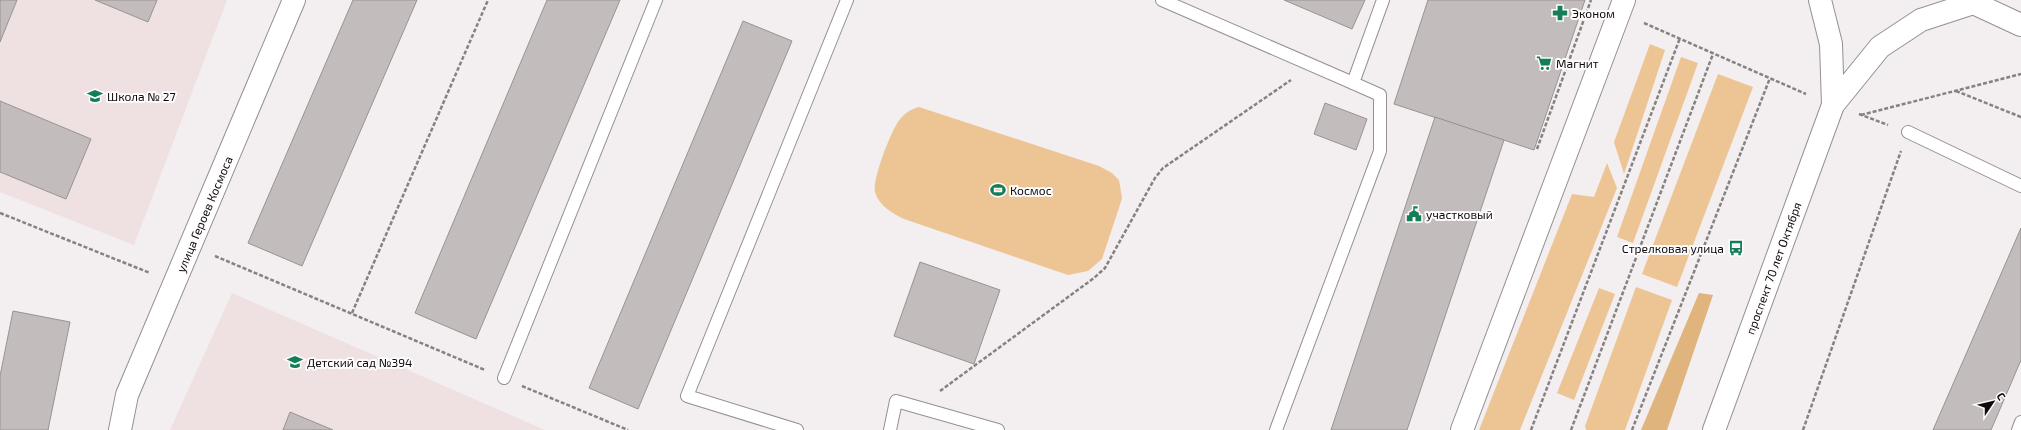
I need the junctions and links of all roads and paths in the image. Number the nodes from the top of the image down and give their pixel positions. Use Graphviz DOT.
graph roads {
  1 [pos="294,0"];
  2 [pos="488,0"];
  3 [pos="656,0"];
  4 [pos="847,0"];
  5 [pos="1162,0"];
  6 [pos="1383,0"];
  7 [pos="1820,0"];
  8 [pos="1970,2"];
  9 [pos="1622,6"];
  10 [pos="2021,25"];
  11 [pos="1680,38"];
  12 [pos="1713,54"];
  13 [pos="1312,65"];
  14 [pos="2021,74"];
  15 [pos="1770,78"];
  16 [pos="1353,83"];
  17 [pos="1956,91"];
  18 [pos="1833,105"];
  19 [pos="1860,115"];
  20 [pos="2021,117"];
  21 [pos="1908,132"];
  22 [pos="2021,186"];
  23 [pos="0,214"];
  24 [pos="190,245"];
  25 [pos="175,283"];
  26 [pos="352,314"];
  27 [pos="504,378"];
  28 [pos="919,407"];
  29 [pos="2021,422"];
  30 [pos="120,430"];
  31 [pos="628,430"];
  32 [pos="797,430"];
  33 [pos="890,430"];
  34 [pos="998,430"];
  35 [pos="1276,430"];
  36 [pos="1462,430"];
  37 [pos="1532,430"];
  38 [pos="1571,430"];
  39 [pos="1632,430"];
  40 [pos="1714,430"];
  41 [pos="1804,430"];
  42 [pos="2018,430"];
  1 -- 24 [label="street, улица Героев Космоса"];
  2 -- 26 [label="path"];
  3 -- 27 [label="lane"];
  4 -- 32 [label="lane"];
  5 -- 13 [label="lane"];
  6 -- 16 [label="lane"];
  7 -- 18 [label="street"];
  8 -- 10 [label="street"];
  8 -- 18 [label="street"];
  9 -- 11 [label="path"];
  9 -- 36 [label="street"];
  11 -- 12 [label="path"];
  11 -- 37 [label="path"];
  12 -- 15 [label="path"];
  12 -- 38 [label="path"];
  13 -- 16 [label="lane"];
  13 -- 28 [label="path"];
  14 -- 17 [label="path"];
  15 -- 18 [label="path"];
  15 -- 39 [label="path"];
  16 -- 35 [label="lane"];
  17 -- 19 [label="path"];
  17 -- 20 [label="path"];
  18 -- 19 [label="path"];
  18 -- 40 [label="street, проспект 70 лет Октября"];
  19 -- 21 [label="path"];
  21 -- 22 [label="lane"];
  21 -- 41 [label="path"];
  23 -- 25 [label="path"];
  24 -- 25 [label="street, улица Героев Космоса"];
  24 -- 26 [label="path"];
  25 -- 30 [label="street, улица Героев Космоса"];
  26 -- 27 [label="path"];
  27 -- 31 [label="path"];
  28 -- 33 [label="lane"];
  28 -- 34 [label="lane"];
  29 -- 42 [label="lane"];
}
